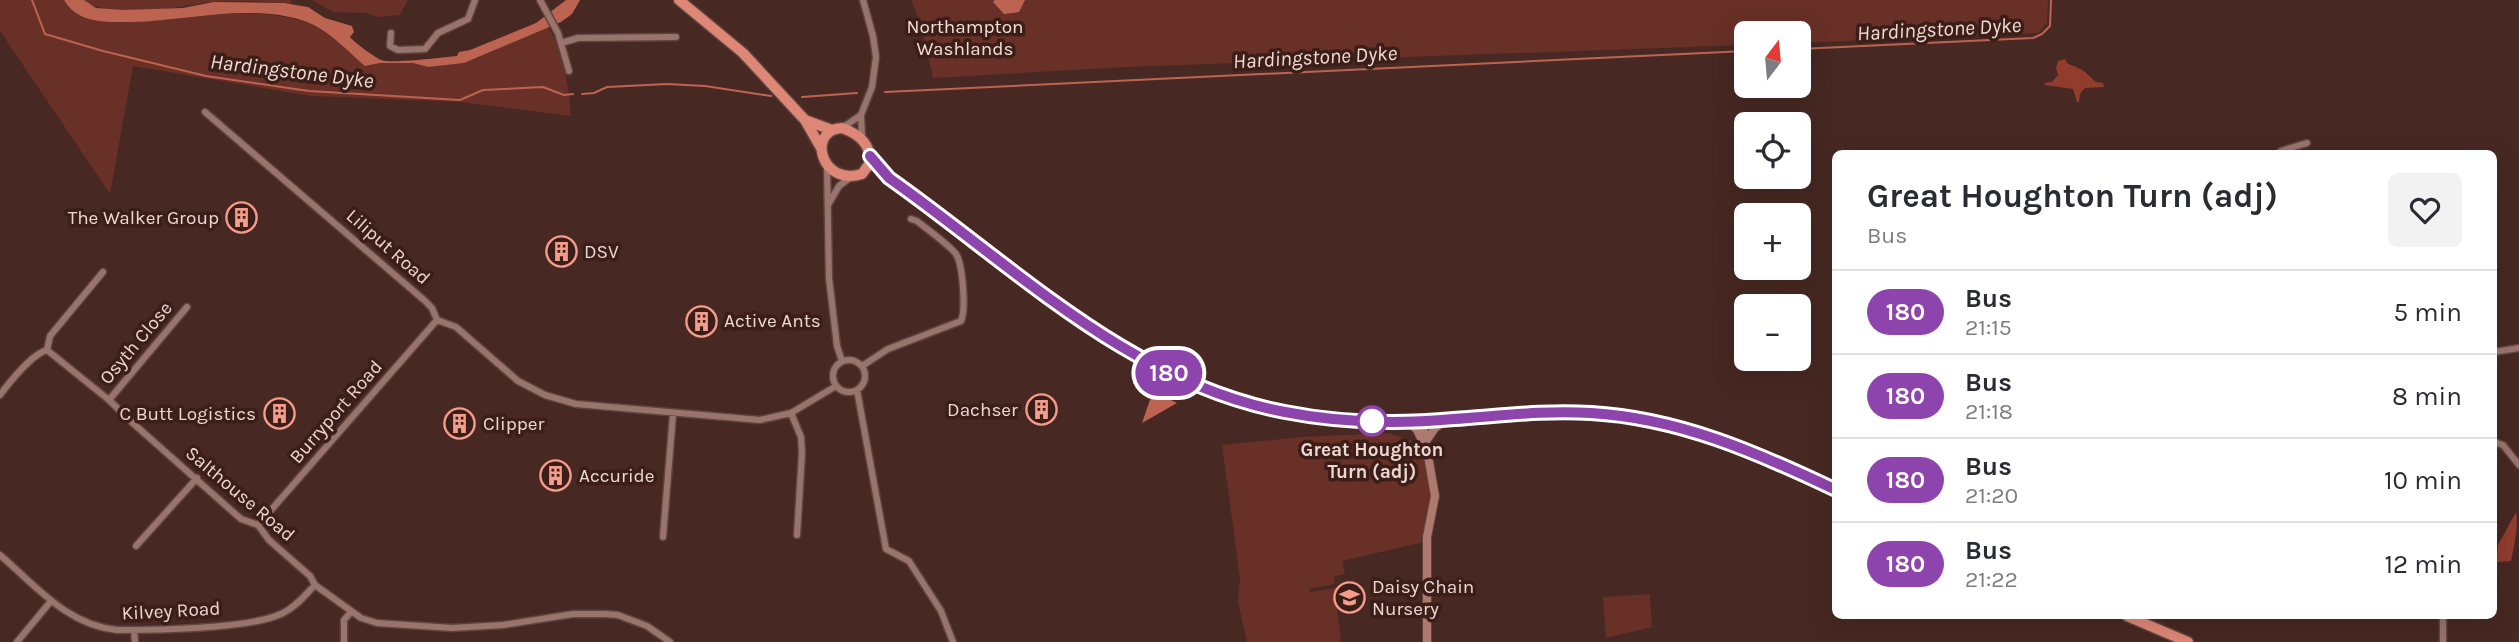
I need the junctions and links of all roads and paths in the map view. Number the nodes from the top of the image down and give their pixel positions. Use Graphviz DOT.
graph roads {
  1 [pos="475,0"];
  2 [pos="540,0"];
  3 [pos="680,0"];
  4 [pos="863,0"];
  5 [pos="391,33"];
  6 [pos="676,37"];
  7 [pos="561,43"];
  8 [pos="569,71"];
  9 [pos="205,111"];
  10 [pos="861,115"];
  11 [pos="805,120"];
  12 [pos="837,129"];
  13 [pos="862,137"];
  14 [pos="2307,143"];
  15 [pos="821,148"];
  16 [pos="2281,150"];
  17 [pos="870,156"];
  18 [pos="827,166"];
  19 [pos="856,176"];
  20 [pos="889,178"];
  21 [pos="827,207"];
  22 [pos="911,219"];
  23 [pos="103,272"];
  24 [pos="187,307"];
  25 [pos="437,320"];
  26 [pos="2519,348"];
  27 [pos="47,350"];
  28 [pos="2497,352"];
  29 [pos="842,361"];
  30 [pos="862,366"];
  31 [pos="836,386"];
  32 [pos="857,390"];
  33 [pos="0,396"];
  34 [pos="109,400"];
  35 [pos="791,413"];
  36 [pos="673,414"];
  37 [pos="1446,420"];
  38 [pos="1408,421"];
  39 [pos="1422,421"];
  40 [pos="2497,443"];
  41 [pos="1424,444"];
  42 [pos="2519,465"];
  43 [pos="197,478"];
  44 [pos="1832,488"];
  45 [pos="258,525"];
  46 [pos="797,535"];
  47 [pos="663,537"];
  48 [pos="136,546"];
  49 [pos="0,555"];
  50 [pos="315,585"];
  51 [pos="51,601"];
  52 [pos="351,612"];
  53 [pos="2134,619"];
  54 [pos="2443,619"];
  55 [pos="134,630"];
  56 [pos="17,642"];
  57 [pos="135,642"];
  58 [pos="344,642"];
  59 [pos="670,642"];
  60 [pos="953,642"];
  61 [pos="1427,642"];
  62 [pos="2188,642"];
  63 [pos="2443,642"];
  1 -- 5 [label="street"];
  2 -- 7 [label="street"];
  3 -- 11 [label="highway"];
  4 -- 10 [label="street"];
  6 -- 7 [label="street"];
  7 -- 8 [label="street"];
  9 -- 25 [label="street, Liliput Road"];
  10 -- 12 [label="street"];
  10 -- 13 [label="street"];
  11 -- 12 [label="highway"];
  11 -- 15 [label="highway"];
  12 -- 13 [label="highway"];
  12 -- 15 [label="highway"];
  13 -- 17 [label="highway"];
  14 -- 16 [label="street"];
  15 -- 18 [label="highway"];
  17 -- 19 [label="highway"];
  17 -- 20 [label="highway"];
  18 -- 19 [label="highway"];
  18 -- 21 [label="street"];
  19 -- 20 [label="highway"];
  19 -- 21 [label="street"];
  20 -- 38 [label="highway"];
  21 -- 29 [label="street"];
  22 -- 30 [label="street"];
  23 -- 27 [label="street"];
  24 -- 34 [label="street, Osyth Close"];
  25 -- 36 [label="street, Liliput Road"];
  25 -- 45 [label="street, Burryport Road"];
  26 -- 28 [label="street"];
  27 -- 33 [label="street"];
  27 -- 34 [label="street, Salthouse Road"];
  29 -- 30 [label="street"];
  29 -- 31 [label="street"];
  30 -- 32 [label="street"];
  31 -- 32 [label="street"];
  31 -- 35 [label="street, Liliput Road"];
  32 -- 60 [label="street"];
  34 -- 43 [label="street, Salthouse Road"];
  35 -- 36 [label="street, Liliput Road"];
  35 -- 46 [label="street"];
  36 -- 47 [label="street"];
  37 -- 39 [label="highway"];
  37 -- 41 [label="street"];
  37 -- 44 [label="highway"];
  38 -- 39 [label="highway"];
  38 -- 41 [label="street"];
  39 -- 41 [label="street"];
  40 -- 42 [label="street"];
  41 -- 61 [label="street"];
  43 -- 45 [label="street, Salthouse Road"];
  43 -- 48 [label="street"];
  45 -- 50 [label="street, Salthouse Road"];
  49 -- 51 [label="street, Kilvey Road"];
  50 -- 52 [label="street, Salthouse Road"];
  50 -- 55 [label="street, Kilvey Road"];
  51 -- 55 [label="street, Kilvey Road"];
  51 -- 56 [label="street"];
  52 -- 58 [label="street"];
  52 -- 59 [label="street, Salthouse Road"];
  53 -- 62 [label="highway"];
  54 -- 63 [label="street"];
  55 -- 57 [label="street"];
}
